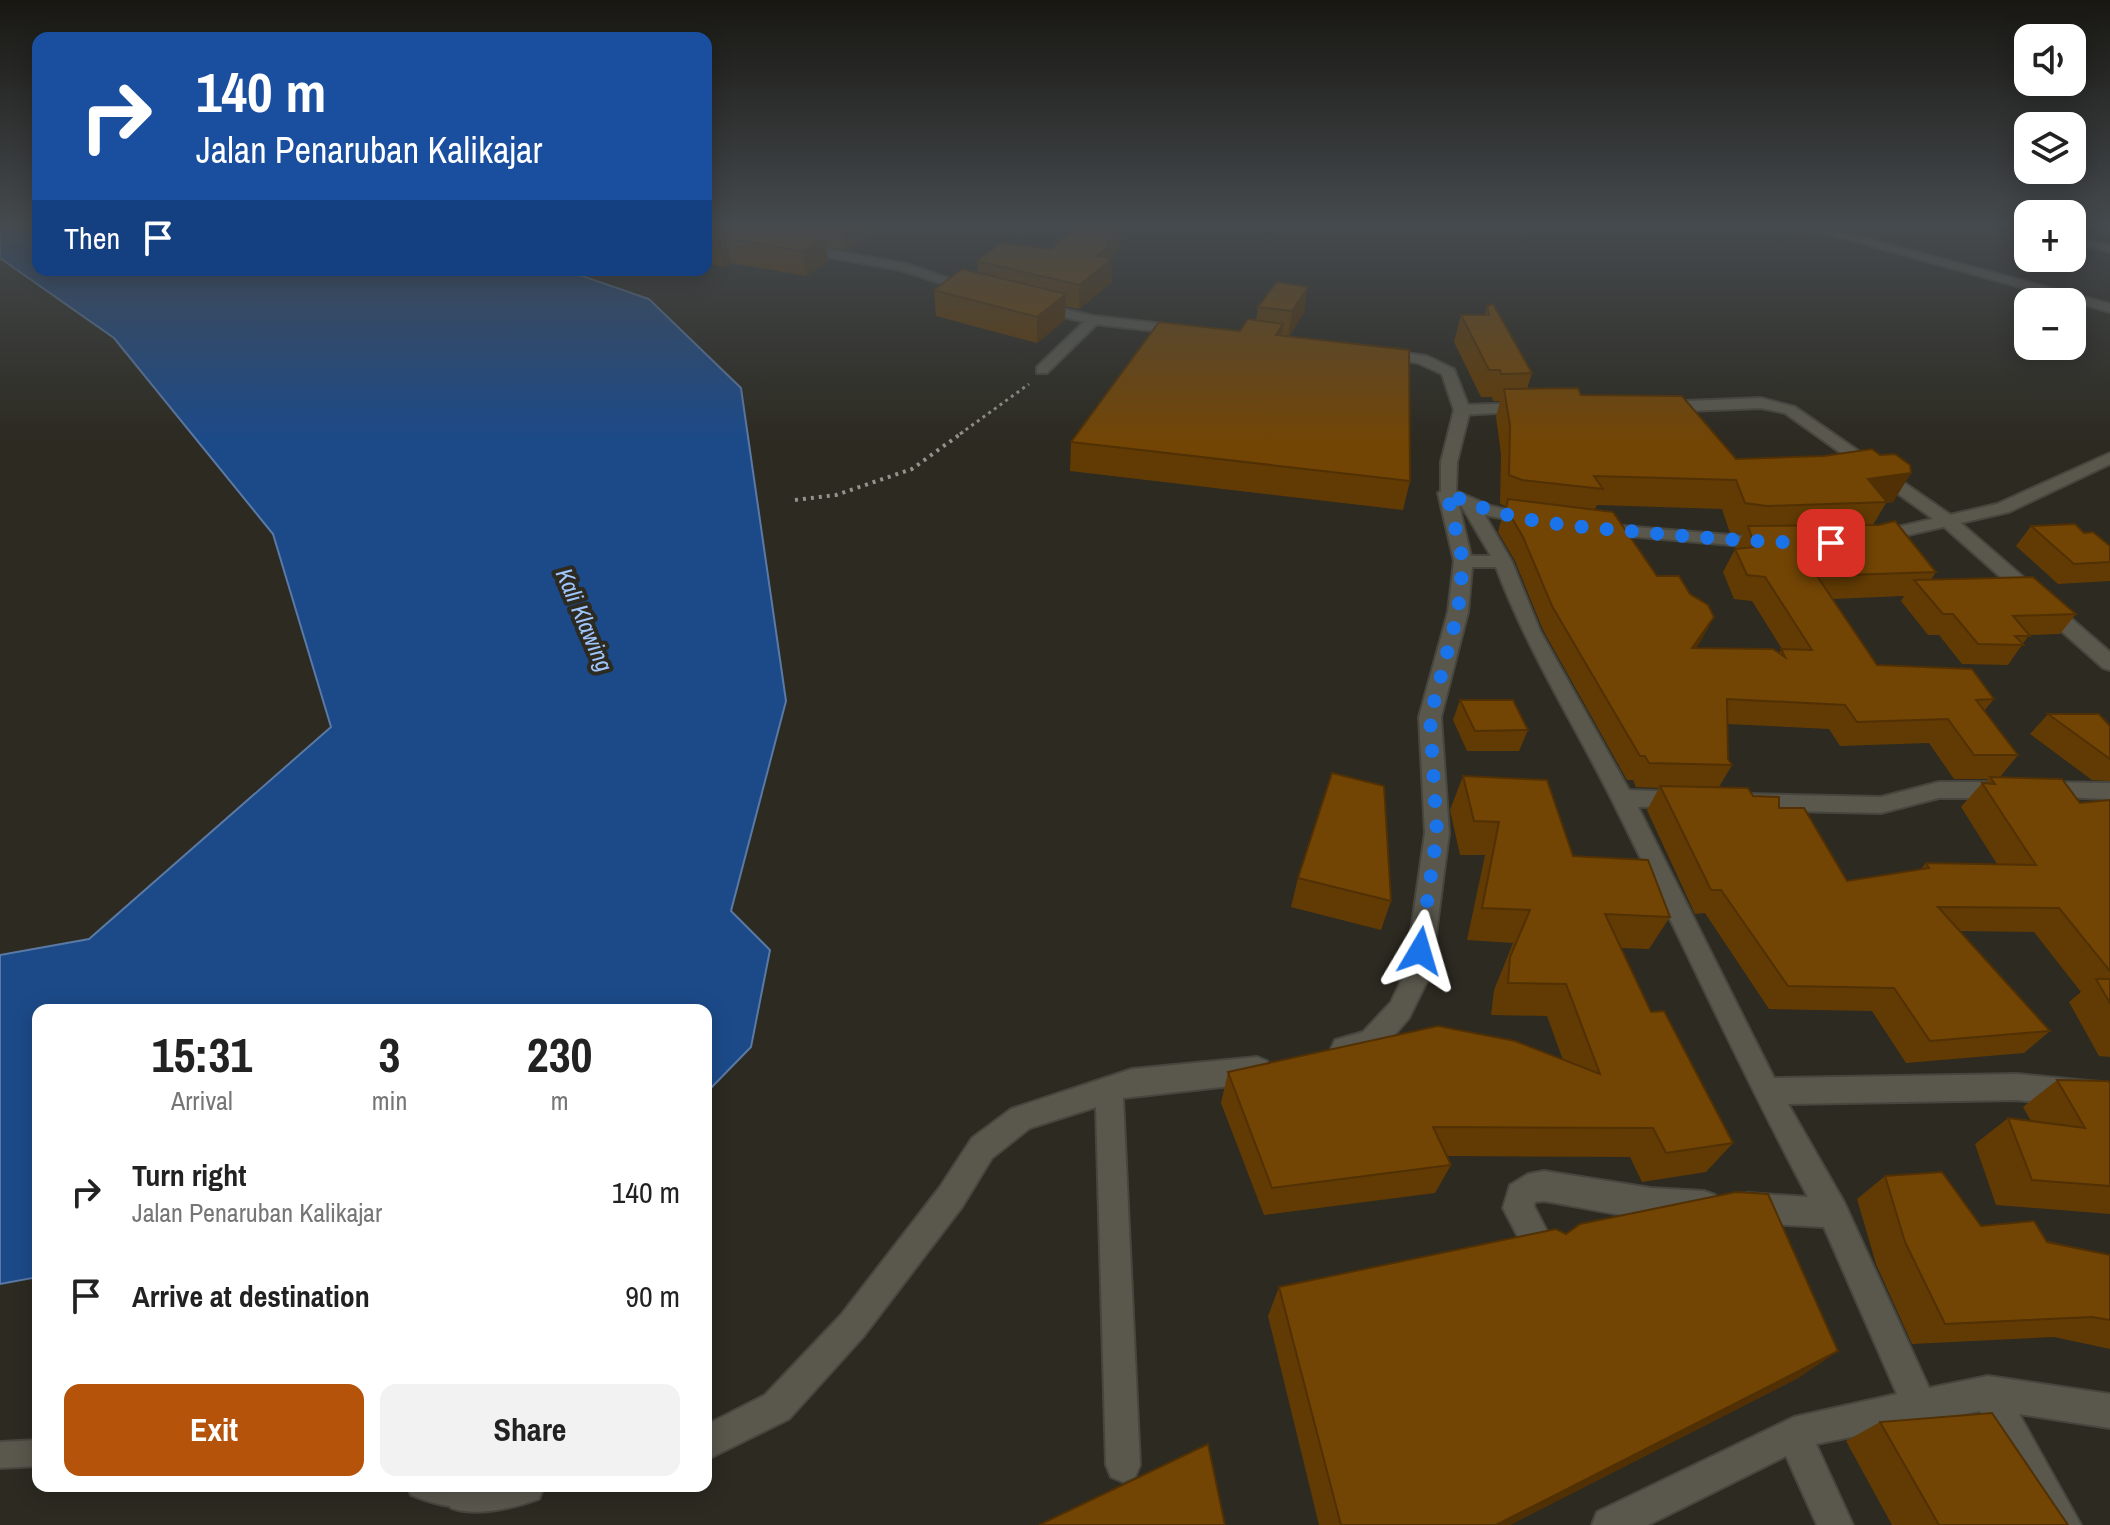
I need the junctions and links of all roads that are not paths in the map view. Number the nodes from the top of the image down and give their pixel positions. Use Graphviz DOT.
graph roads {
  1 [pos="2073,298"];
  2 [pos="1025,304"];
  3 [pos="2110,308"];
  4 [pos="1094,320"];
  5 [pos="1204,333"];
  6 [pos="1356,350"];
  7 [pos="1042,370"];
  8 [pos="1645,407"];
  9 [pos="1542,408"];
  10 [pos="1462,410"];
  11 [pos="2110,458"];
  12 [pos="1458,499"];
  13 [pos="1949,522"];
  14 [pos="1550,523"];
  15 [pos="1578,527"];
  16 [pos="1854,541"];
  17 [pos="1784,543"];
  18 [pos="1463,561"];
  19 [pos="1503,562"];
  20 [pos="2110,663"];
  21 [pos="2110,791"];
  22 [pos="1622,798"];
  23 [pos="1701,800"];
  24 [pos="1732,801"];
  25 [pos="1316,1057"];
  26 [pos="1277,1066"];
  27 [pos="1109,1088"];
  28 [pos="1766,1091"];
  29 [pos="2110,1096"];
  30 [pos="1833,1213"];
  31 [pos="1540,1247"];
  32 [pos="1988,1393"];
  33 [pos="1920,1406"];
  34 [pos="2110,1411"];
  35 [pos="1794,1434"];
  36 [pos="712,1440"];
  37 [pos="32,1453"];
  38 [pos="0,1455"];
  39 [pos="1123,1465"];
  40 [pos="449,1492"];
  41 [pos="485,1492"];
  42 [pos="464,1495"];
  43 [pos="1610,1525"];
  44 [pos="1835,1525"];
  45 [pos="2063,1525"];
  1 -- 3 [label="street"];
  2 -- 4 [label="street"];
  4 -- 5 [label="street"];
  4 -- 7 [label="street"];
  6 -- 10 [label="street"];
  8 -- 13 [label="street"];
  9 -- 10 [label="street"];
  10 -- 12 [label="street"];
  11 -- 13 [label="street"];
  12 -- 14 [label="street"];
  12 -- 18 [label="street"];
  12 -- 19 [label="street"];
  13 -- 16 [label="street"];
  13 -- 20 [label="street"];
  15 -- 17 [label="street"];
  18 -- 19 [label="street"];
  18 -- 25 [label="street"];
  19 -- 22 [label="street"];
  21 -- 24 [label="street"];
  22 -- 23 [label="street"];
  22 -- 28 [label="street"];
  26 -- 27 [label="street"];
  27 -- 36 [label="street"];
  27 -- 39 [label="street"];
  28 -- 29 [label="street"];
  28 -- 30 [label="street"];
  30 -- 31 [label="street"];
  30 -- 33 [label="street"];
  32 -- 33 [label="street"];
  32 -- 34 [label="street"];
  32 -- 45 [label="street"];
  33 -- 35 [label="street"];
  35 -- 43 [label="street"];
  35 -- 44 [label="street"];
  37 -- 38 [label="lane"];
  40 -- 42 [label="lane"];
  41 -- 42 [label="street"];
}
